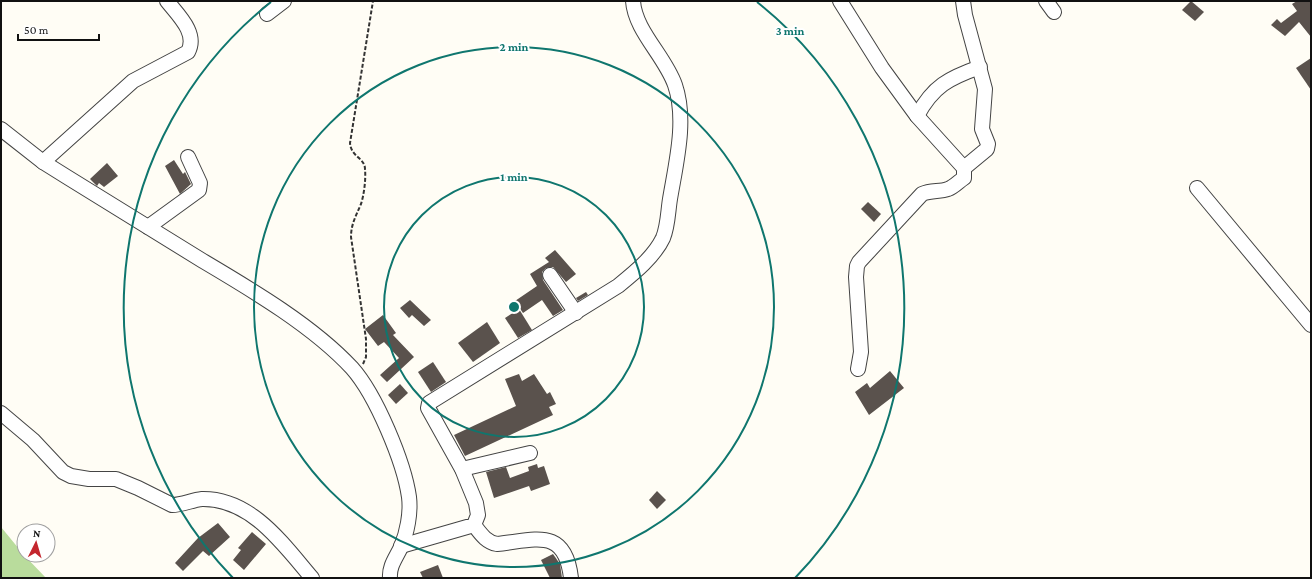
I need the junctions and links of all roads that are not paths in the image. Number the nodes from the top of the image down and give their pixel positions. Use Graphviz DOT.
graph roads {
  1 [pos="167,1"];
  2 [pos="284,1"];
  3 [pos="633,1"];
  4 [pos="840,1"];
  5 [pos="964,1"];
  6 [pos="267,14"];
  7 [pos="980,66"];
  8 [pos="917,116"];
  9 [pos="1,129"];
  10 [pos="188,157"];
  11 [pos="43,162"];
  12 [pos="964,168"];
  13 [pos="1197,188"];
  14 [pos="148,227"];
  15 [pos="550,275"];
  16 [pos="576,313"];
  17 [pos="1311,325"];
  18 [pos="858,369"];
  19 [pos="1,413"];
  20 [pos="530,453"];
  21 [pos="462,469"];
  22 [pos="474,525"];
  23 [pos="401,546"];
  24 [pos="312,578"];
  25 [pos="390,578"];
  26 [pos="571,578"];
  1 -- 11 [label="street"];
  2 -- 6 [label="street"];
  3 -- 16 [label="street"];
  4 -- 8 [label="street"];
  5 -- 7 [label="street"];
  7 -- 8 [label="street"];
  7 -- 12 [label="street"];
  8 -- 12 [label="street"];
  9 -- 11 [label="street"];
  10 -- 14 [label="street"];
  11 -- 14 [label="street"];
  12 -- 18 [label="street"];
  13 -- 17 [label="street"];
  14 -- 23 [label="street"];
  15 -- 16 [label="street"];
  16 -- 21 [label="street"];
  19 -- 24 [label="street"];
  20 -- 21 [label="street"];
  21 -- 22 [label="street"];
  22 -- 23 [label="street"];
  22 -- 26 [label="street"];
  23 -- 25 [label="street"];
}
